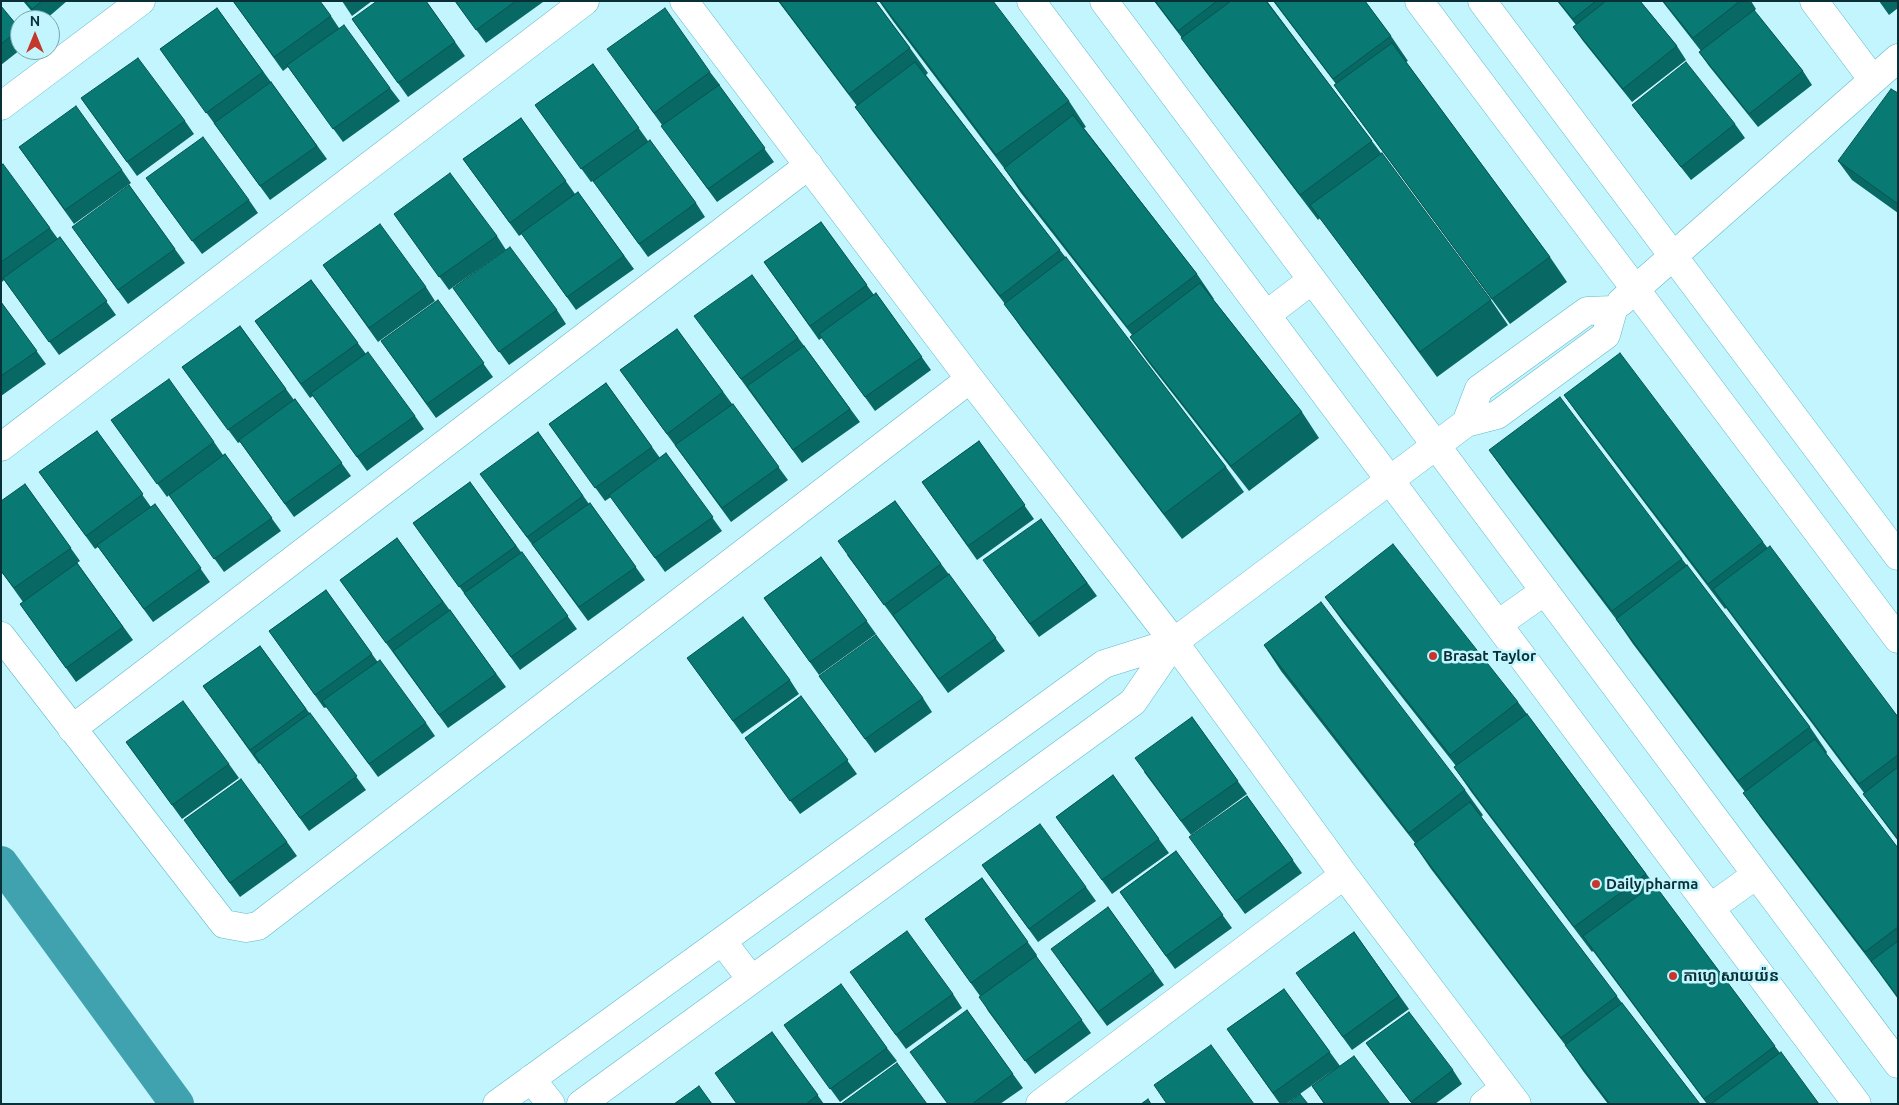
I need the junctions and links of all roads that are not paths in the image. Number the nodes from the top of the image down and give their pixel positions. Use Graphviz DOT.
graph roads {
  1 [pos="141,1"];
  2 [pos="585,1"];
  3 [pos="684,1"];
  4 [pos="1104,1"];
  5 [pos="1419,1"];
  6 [pos="1482,1"];
  7 [pos="1814,1"];
  8 [pos="1041,5"];
  9 [pos="1898,58"];
  10 [pos="1873,80"];
  11 [pos="1,106"];
  12 [pos="809,165"];
  13 [pos="1673,257"];
  14 [pos="1312,280"];
  15 [pos="1636,290"];
  16 [pos="1266,315"];
  17 [pos="970,379"];
  18 [pos="1436,446"];
  19 [pos="1,447"];
  20 [pos="1390,480"];
  21 [pos="1898,556"];
  22 [pos="1545,592"];
  23 [pos="1498,624"];
  24 [pos="1895,631"];
  25 [pos="1,636"];
  26 [pos="1174,642"];
  27 [pos="72,729"];
  28 [pos="1344,875"];
  29 [pos="1756,875"];
  30 [pos="1710,908"];
  31 [pos="722,941"];
  32 [pos="751,979"];
  33 [pos="1898,1064"];
  34 [pos="531,1079"];
  35 [pos="1502,1098"];
  36 [pos="497,1104"];
  37 [pos="551,1104"];
  38 [pos="581,1104"];
  39 [pos="1040,1104"];
  40 [pos="1857,1104"];
  1 -- 11 [label="street"];
  2 -- 19 [label="street"];
  3 -- 12 [label="street"];
  4 -- 14 [label="street"];
  5 -- 15 [label="street"];
  6 -- 13 [label="street"];
  7 -- 10 [label="street"];
  8 -- 16 [label="street"];
  9 -- 10 [label="street"];
  10 -- 13 [label="street"];
  12 -- 17 [label="street"];
  12 -- 27 [label="street"];
  13 -- 15 [label="street"];
  13 -- 21 [label="street"];
  14 -- 16 [label="street"];
  14 -- 18 [label="street"];
  15 -- 18 [label="street"];
  15 -- 24 [label="street"];
  16 -- 20 [label="street"];
  17 -- 26 [label="street"];
  17 -- 27 [label="street"];
  18 -- 20 [label="street"];
  18 -- 22 [label="street"];
  20 -- 23 [label="street"];
  20 -- 26 [label="street"];
  22 -- 23 [label="street"];
  22 -- 29 [label="street"];
  23 -- 30 [label="street"];
  25 -- 27 [label="street"];
  26 -- 28 [label="street"];
  26 -- 31 [label="street"];
  26 -- 32 [label="street"];
  28 -- 35 [label="street"];
  28 -- 39 [label="street"];
  29 -- 30 [label="street"];
  29 -- 33 [label="street"];
  30 -- 40 [label="street"];
  31 -- 32 [label="street"];
  31 -- 34 [label="street"];
  32 -- 38 [label="street"];
  34 -- 36 [label="street"];
  34 -- 37 [label="street"];
}
